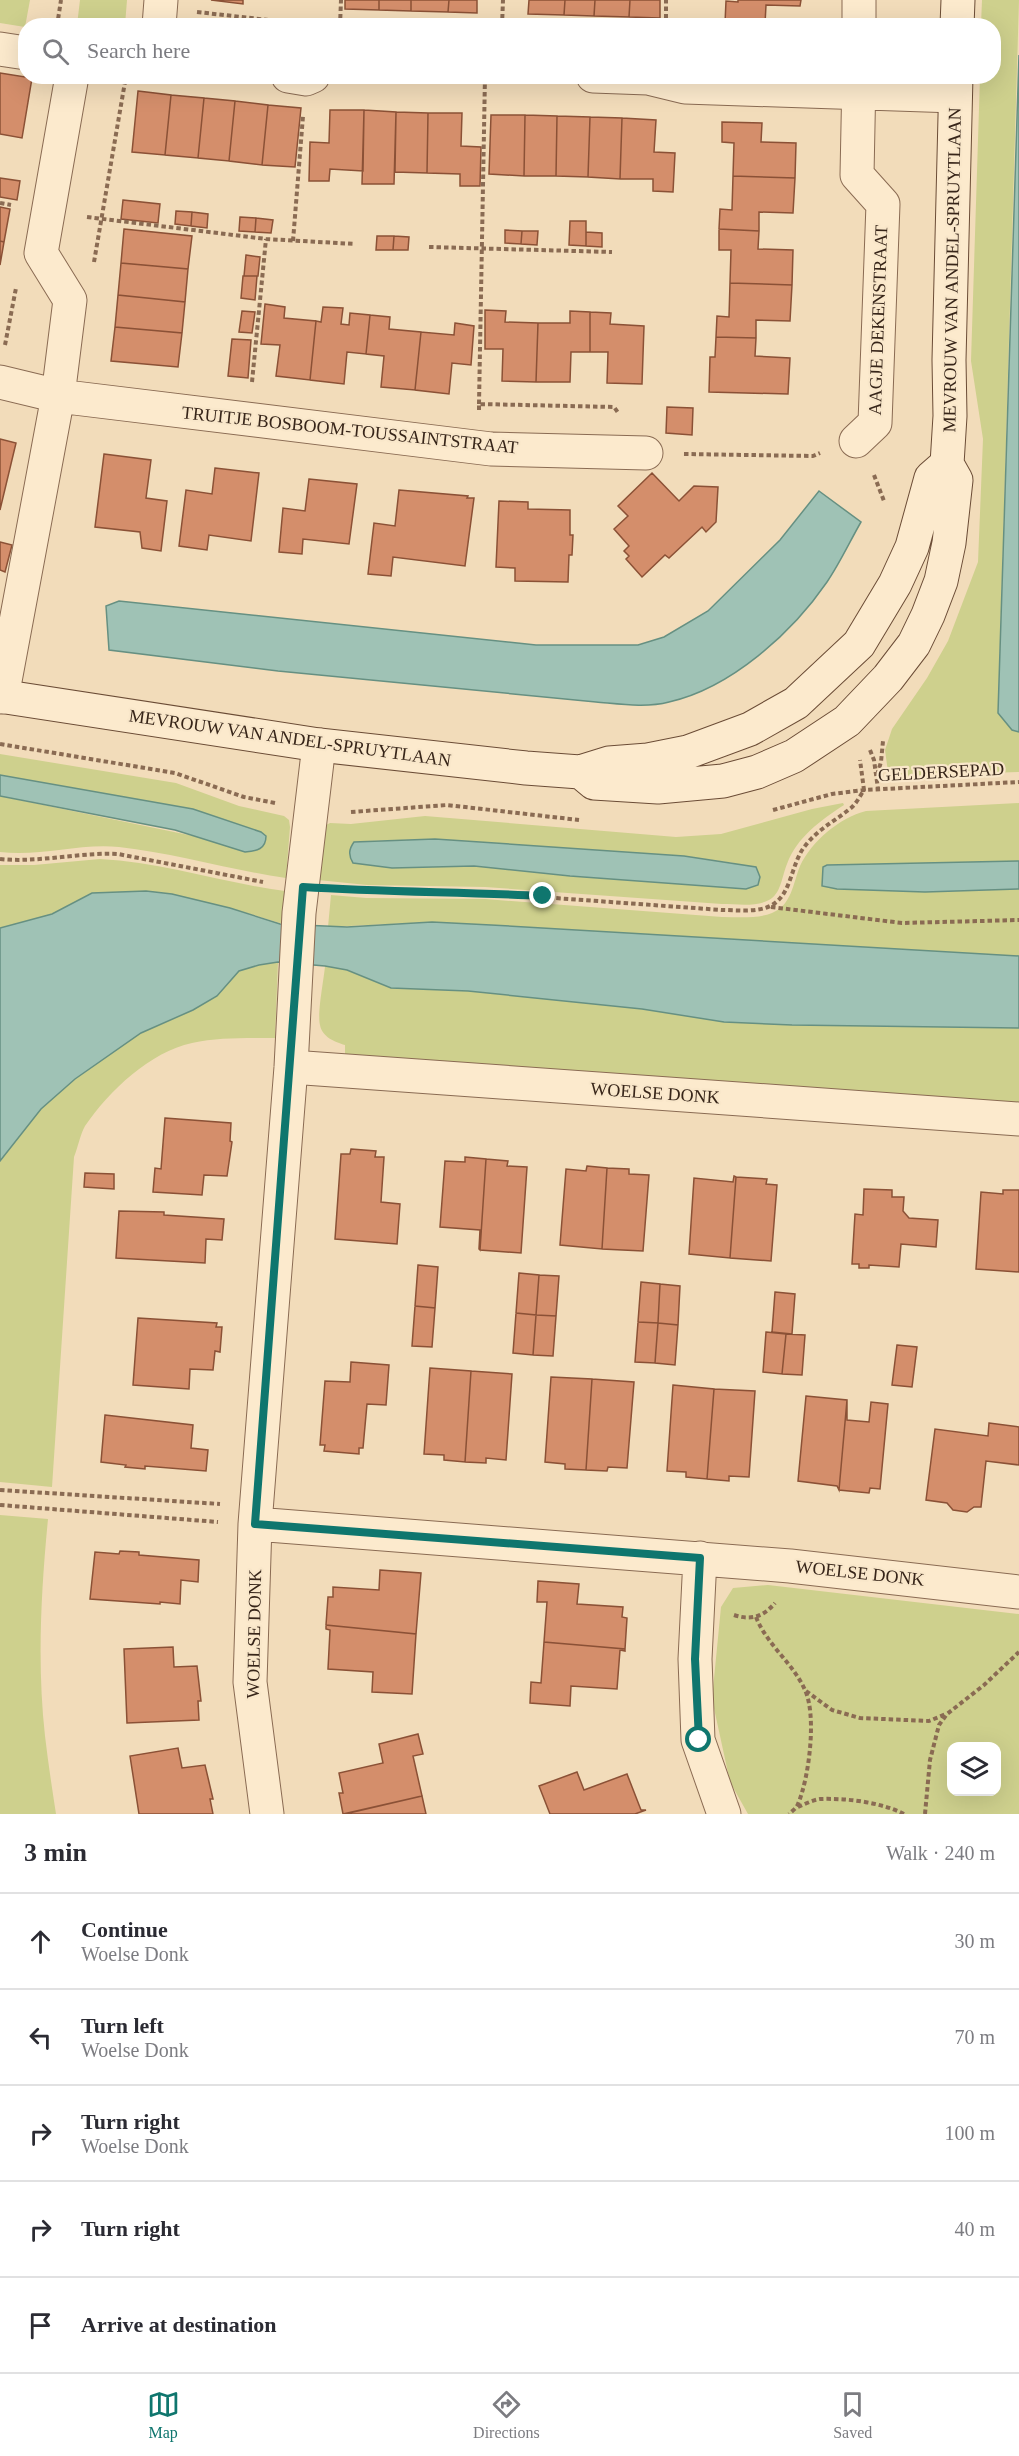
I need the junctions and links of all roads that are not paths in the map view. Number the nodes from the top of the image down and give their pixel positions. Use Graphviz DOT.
graph roads {
  1 [pos="859,0"];
  2 [pos="958,0"];
  3 [pos="859,18"];
  4 [pos="957,18"];
  5 [pos="0,49"];
  6 [pos="18,52"];
  7 [pos="71,84"];
  8 [pos="673,84"];
  9 [pos="859,85"];
  10 [pos="956,86"];
  11 [pos="0,382"];
  12 [pos="58,396"];
  13 [pos="856,441"];
  14 [pos="646,453"];
  15 [pos="947,464"];
  16 [pos="1,697"];
  17 [pos="319,745"];
  18 [pos="580,772"];
  19 [pos="291,1066"];
  20 [pos="1019,1119"];
  21 [pos="256,1515"];
  22 [pos="700,1558"];
  23 [pos="1019,1592"];
  24 [pos="267,1814"];
  25 [pos="724,1814"];
  1 -- 3 [label="street"];
  2 -- 4 [label="street"];
  5 -- 6 [label="street"];
  7 -- 12 [label="street"];
  8 -- 9 [label="street"];
  9 -- 10 [label="street"];
  9 -- 13 [label="street, AAGJE DEKENSTRAAT"];
  10 -- 15 [label="street, MEVROUW VAN ANDEL-SPRUYTLAAN"];
  11 -- 12 [label="street, TRUITJE BOSBOOM-TOUSSAINTSTRAAT"];
  12 -- 14 [label="street, TRUITJE BOSBOOM-TOUSSAINTSTRAAT"];
  12 -- 16 [label="street"];
  15 -- 18 [label="street, MEVROUW VAN ANDEL-SPRUYTLAAN"];
  15 -- 18 [label="street, MEVROUW VAN ANDEL-SPRUYTLAAN"];
  16 -- 17 [label="street, MEVROUW VAN ANDEL-SPRUYTLAAN"];
  17 -- 18 [label="street, MEVROUW VAN ANDEL-SPRUYTLAAN"];
  17 -- 19 [label="street, WOELSE DONK"];
  19 -- 20 [label="street, WOELSE DONK"];
  19 -- 21 [label="street, WOELSE DONK"];
  21 -- 22 [label="street, WOELSE DONK"];
  21 -- 24 [label="street, WOELSE DONK"];
  22 -- 23 [label="street, WOELSE DONK"];
  22 -- 25 [label="street"];
}
